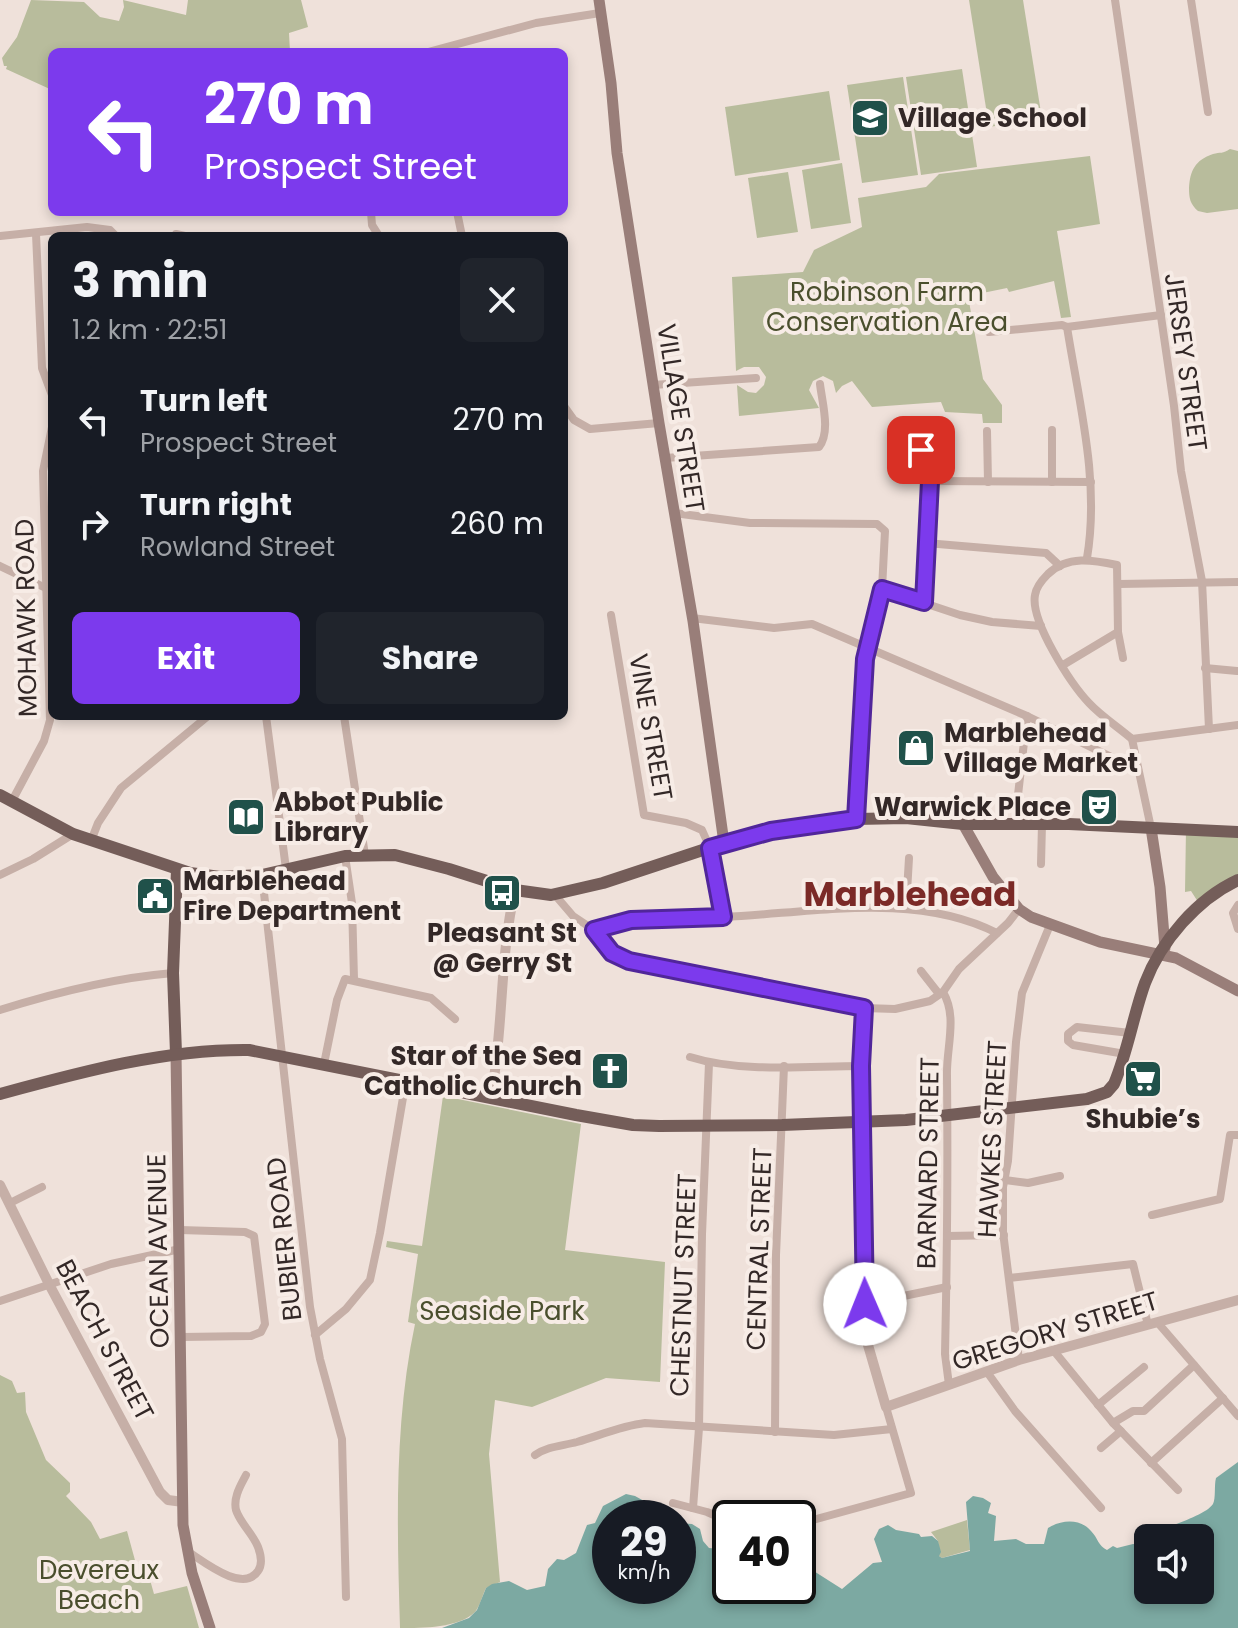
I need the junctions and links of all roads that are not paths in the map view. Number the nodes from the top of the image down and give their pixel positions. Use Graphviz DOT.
graph roads {
  1 [pos="1115,0"];
  2 [pos="1191,0"];
  3 [pos="599,6"];
  4 [pos="445,48"];
  5 [pos="1208,112"];
  6 [pos="48,232"];
  7 [pos="51,232"];
  8 [pos="112,232"];
  9 [pos="36,234"];
  10 [pos="0,236"];
  11 [pos="1161,315"];
  12 [pos="1067,327"];
  13 [pos="989,332"];
  14 [pos="48,344"];
  15 [pos="41,345"];
  16 [pos="756,378"];
  17 [pos="48,384"];
  18 [pos="820,384"];
  19 [pos="653,385"];
  20 [pos="568,412"];
  21 [pos="659,423"];
  22 [pos="1052,430"];
  23 [pos="987,431"];
  24 [pos="899,445"];
  25 [pos="48,447"];
  26 [pos="665,458"];
  27 [pos="930,481"];
  28 [pos="988,482"];
  29 [pos="1052,482"];
  30 [pos="1091,482"];
  31 [pos="675,518"];
  32 [pos="48,522"];
  33 [pos="926,543"];
  34 [pos="1087,558"];
  35 [pos="0,566"];
  36 [pos="1060,566"];
  37 [pos="1202,581"];
  38 [pos="1238,582"];
  39 [pos="1119,584"];
  40 [pos="48,589"];
  41 [pos="882,589"];
  42 [pos="924,602"];
  43 [pos="611,615"];
  44 [pos="692,618"];
  45 [pos="1041,626"];
  46 [pos="1118,632"];
  47 [pos="868,647"];
  48 [pos="1123,658"];
  49 [pos="1063,665"];
  50 [pos="1205,668"];
  51 [pos="1237,671"];
  52 [pos="1027,716"];
  53 [pos="50,720"];
  54 [pos="203,720"];
  55 [pos="267,720"];
  56 [pos="345,720"];
  57 [pos="1238,725"];
  58 [pos="1209,729"];
  59 [pos="1132,739"];
  60 [pos="1138,770"];
  61 [pos="6,798"];
  62 [pos="856,819"];
  63 [pos="963,824"];
  64 [pos="1018,824"];
  65 [pos="1042,824"];
  66 [pos="1151,828"];
  67 [pos="1238,832"];
  68 [pos="73,834"];
  69 [pos="91,841"];
  70 [pos="724,843"];
  71 [pos="710,848"];
  72 [pos="365,855"];
  73 [pos="345,856"];
  74 [pos="909,858"];
  75 [pos="1041,864"];
  76 [pos="286,869"];
  77 [pos="177,870"];
  78 [pos="0,875"];
  79 [pos="262,875"];
  80 [pos="1238,880"];
  81 [pos="515,890"];
  82 [pos="555,895"];
  83 [pos="1238,905"];
  84 [pos="906,909"];
  85 [pos="1019,909"];
  86 [pos="723,917"];
  87 [pos="1183,922"];
  88 [pos="1164,924"];
  89 [pos="1050,925"];
  90 [pos="1238,929"];
  91 [pos="594,930"];
  92 [pos="997,933"];
  93 [pos="1162,952"];
  94 [pos="921,971"];
  95 [pos="173,973"];
  96 [pos="354,979"];
  97 [pos="1238,991"];
  98 [pos="941,993"];
  99 [pos="864,1008"];
  100 [pos="0,1010"];
  101 [pos="455,1019"];
  102 [pos="1130,1033"];
  103 [pos="176,1053"];
  104 [pos="1125,1054"];
  105 [pos="283,1056"];
  106 [pos="690,1057"];
  107 [pos="709,1063"];
  108 [pos="324,1064"];
  109 [pos="784,1066"];
  110 [pos="861,1066"];
  111 [pos="406,1080"];
  112 [pos="0,1094"];
  113 [pos="491,1097"];
  114 [pos="1011,1109"];
  115 [pos="948,1116"];
  116 [pos="863,1123"];
  117 [pos="782,1125"];
  118 [pos="707,1127"];
  119 [pos="1238,1135"];
  120 [pos="1060,1176"];
  121 [pos="1005,1180"];
  122 [pos="0,1185"];
  123 [pos="42,1187"];
  124 [pos="10,1203"];
  125 [pos="1152,1215"];
  126 [pos="180,1230"];
  127 [pos="1004,1235"];
  128 [pos="947,1236"];
  129 [pos="180,1249"];
  130 [pos="1009,1278"];
  131 [pos="50,1286"];
  132 [pos="947,1287"];
  133 [pos="1238,1300"];
  134 [pos="0,1301"];
  135 [pos="865,1304"];
  136 [pos="1153,1324"];
  137 [pos="315,1335"];
  138 [pos="182,1337"];
  139 [pos="1054,1351"];
  140 [pos="1019,1360"];
  141 [pos="1194,1365"];
  142 [pos="1144,1367"];
  143 [pos="987,1372"];
  144 [pos="949,1385"];
  145 [pos="1223,1398"];
  146 [pos="1098,1405"];
  147 [pos="886,1407"];
  148 [pos="1238,1416"];
  149 [pos="1113,1423"];
  150 [pos="699,1428"];
  151 [pos="892,1429"];
  152 [pos="1121,1431"];
  153 [pos="775,1432"];
  154 [pos="1101,1448"];
  155 [pos="535,1455"];
  156 [pos="1151,1463"];
  157 [pos="246,1475"];
  158 [pos="1178,1490"];
  159 [pos="694,1500"];
  160 [pos="183,1502"];
  161 [pos="1101,1508"];
  162 [pos="816,1519"];
  163 [pos="186,1551"];
  164 [pos="346,1597"];
  165 [pos="210,1628"];
  1 -- 11 [label="street, JERSEY STREET"];
  2 -- 5 [label="street"];
  3 -- 4 [label="street"];
  3 -- 19 [label="main road, VILLAGE STREET"];
  6 -- 9 [label="street"];
  7 -- 8 [label="street"];
  9 -- 10 [label="street"];
  9 -- 15 [label="street"];
  11 -- 12 [label="street"];
  11 -- 37 [label="street, JERSEY STREET"];
  12 -- 13 [label="street"];
  12 -- 30 [label="street"];
  14 -- 15 [label="street"];
  15 -- 17 [label="street"];
  16 -- 19 [label="street"];
  18 -- 26 [label="street"];
  19 -- 21 [label="main road, VILLAGE STREET"];
  20 -- 21 [label="street"];
  21 -- 26 [label="main road, VILLAGE STREET"];
  22 -- 29 [label="street"];
  23 -- 28 [label="street"];
  24 -- 27 [label="street"];
  25 -- 32 [label="street, MOHAWK ROAD"];
  26 -- 31 [label="main road, VILLAGE STREET"];
  27 -- 28 [label="street"];
  27 -- 33 [label="street"];
  28 -- 29 [label="street"];
  29 -- 30 [label="street"];
  30 -- 34 [label="street"];
  31 -- 41 [label="street"];
  31 -- 44 [label="main road, VILLAGE STREET"];
  33 -- 36 [label="street"];
  33 -- 42 [label="street"];
  34 -- 36 [label="street"];
  34 -- 39 [label="street"];
  35 -- 40 [label="street"];
  36 -- 45 [label="street"];
  37 -- 38 [label="street"];
  37 -- 39 [label="street"];
  37 -- 50 [label="street, JERSEY STREET"];
  39 -- 46 [label="street"];
  41 -- 42 [label="street"];
  41 -- 47 [label="street"];
  42 -- 45 [label="street"];
  43 -- 71 [label="street, VINE STREET"];
  44 -- 47 [label="street"];
  44 -- 70 [label="main road, VILLAGE STREET"];
  45 -- 49 [label="street"];
  46 -- 48 [label="street"];
  46 -- 49 [label="street"];
  47 -- 52 [label="street"];
  47 -- 62 [label="street"];
  49 -- 59 [label="street"];
  50 -- 51 [label="street"];
  50 -- 58 [label="street, JERSEY STREET"];
  52 -- 60 [label="street"];
  52 -- 64 [label="street"];
  53 -- 61 [label="street, MOHAWK ROAD"];
  54 -- 69 [label="street"];
  55 -- 76 [label="street"];
  56 -- 72 [label="street"];
  57 -- 58 [label="street"];
  58 -- 59 [label="street"];
  59 -- 60 [label="street"];
  60 -- 66 [label="street"];
  61 -- 68 [label="main road"];
  62 -- 63 [label="main road"];
  62 -- 70 [label="main road"];
  63 -- 64 [label="main road"];
  63 -- 85 [label="main road"];
  64 -- 65 [label="main road"];
  65 -- 66 [label="main road"];
  65 -- 75 [label="street"];
  66 -- 67 [label="main road"];
  66 -- 88 [label="main road"];
  68 -- 69 [label="main road"];
  68 -- 78 [label="street"];
  69 -- 77 [label="main road"];
  70 -- 71 [label="main road"];
  71 -- 82 [label="main road"];
  71 -- 86 [label="street"];
  72 -- 73 [label="main road"];
  72 -- 81 [label="main road"];
  73 -- 76 [label="main road"];
  73 -- 96 [label="street"];
  74 -- 84 [label="street"];
  76 -- 79 [label="main road"];
  77 -- 79 [label="main road"];
  77 -- 95 [label="main road, OCEAN AVENUE"];
  79 -- 105 [label="street, BUBIER ROAD"];
  80 -- 87 [label="main road"];
  81 -- 82 [label="main road"];
  81 -- 113 [label="street"];
  82 -- 91 [label="street"];
  83 -- 90 [label="street"];
  84 -- 86 [label="street"];
  84 -- 92 [label="street"];
  85 -- 89 [label="main road"];
  85 -- 92 [label="street"];
  86 -- 91 [label="street"];
  87 -- 88 [label="main road"];
  87 -- 93 [label="main road"];
  88 -- 93 [label="main road"];
  89 -- 93 [label="main road"];
  89 -- 114 [label="street, HAWKES STREET"];
  91 -- 99 [label="street"];
  92 -- 98 [label="street"];
  93 -- 97 [label="main road"];
  93 -- 102 [label="main road"];
  94 -- 98 [label="street"];
  95 -- 100 [label="street"];
  95 -- 103 [label="main road, OCEAN AVENUE"];
  96 -- 101 [label="street"];
  96 -- 108 [label="street"];
  98 -- 99 [label="street"];
  98 -- 115 [label="street, BARNARD STREET"];
  99 -- 110 [label="street"];
  102 -- 104 [label="main road"];
  102 -- 104 [label="street"];
  103 -- 105 [label="main road"];
  103 -- 112 [label="main road"];
  103 -- 126 [label="main road, OCEAN AVENUE"];
  104 -- 114 [label="main road"];
  105 -- 108 [label="main road"];
  105 -- 137 [label="street, BUBIER ROAD"];
  106 -- 107 [label="street"];
  107 -- 109 [label="street"];
  107 -- 118 [label="street, CHESTNUT STREET"];
  108 -- 111 [label="main road"];
  109 -- 110 [label="street"];
  109 -- 117 [label="street, CENTRAL STREET"];
  110 -- 116 [label="street"];
  111 -- 113 [label="main road"];
  111 -- 137 [label="street"];
  113 -- 118 [label="main road"];
  114 -- 115 [label="main road"];
  114 -- 121 [label="street, HAWKES STREET"];
  115 -- 116 [label="main road"];
  115 -- 128 [label="street, BARNARD STREET"];
  116 -- 117 [label="main road"];
  116 -- 135 [label="street"];
  117 -- 118 [label="main road"];
  117 -- 153 [label="street, CENTRAL STREET"];
  118 -- 150 [label="street, CHESTNUT STREET"];
  119 -- 125 [label="street"];
  120 -- 121 [label="street"];
  121 -- 127 [label="street, HAWKES STREET"];
  122 -- 124 [label="street, BEACH STREET"];
  123 -- 124 [label="street"];
  124 -- 131 [label="street, BEACH STREET"];
  126 -- 129 [label="main road, OCEAN AVENUE"];
  126 -- 138 [label="street"];
  127 -- 128 [label="street"];
  127 -- 130 [label="street, HAWKES STREET"];
  128 -- 132 [label="street, BARNARD STREET"];
  129 -- 131 [label="street"];
  129 -- 138 [label="main road, OCEAN AVENUE"];
  130 -- 136 [label="street"];
  130 -- 140 [label="street, HAWKES STREET"];
  131 -- 134 [label="street"];
  131 -- 160 [label="street, BEACH STREET"];
  132 -- 135 [label="street"];
  132 -- 144 [label="street, BARNARD STREET"];
  133 -- 136 [label="street, GREGORY STREET"];
  135 -- 147 [label="street"];
  136 -- 139 [label="street, GREGORY STREET"];
  136 -- 141 [label="street"];
  137 -- 164 [label="street, BUBIER ROAD"];
  138 -- 160 [label="main road, OCEAN AVENUE"];
  139 -- 140 [label="street, GREGORY STREET"];
  139 -- 146 [label="street"];
  140 -- 143 [label="street, GREGORY STREET"];
  141 -- 145 [label="street"];
  141 -- 149 [label="street"];
  142 -- 146 [label="street"];
  143 -- 144 [label="street, GREGORY STREET"];
  143 -- 161 [label="street"];
  144 -- 147 [label="street, GREGORY STREET"];
  145 -- 148 [label="street"];
  145 -- 156 [label="street"];
  146 -- 149 [label="street"];
  147 -- 151 [label="street"];
  149 -- 152 [label="street"];
  150 -- 153 [label="street"];
  150 -- 155 [label="street"];
  150 -- 159 [label="street, CHESTNUT STREET"];
  151 -- 153 [label="street"];
  151 -- 162 [label="street"];
  152 -- 154 [label="street"];
  152 -- 156 [label="street"];
  156 -- 158 [label="street"];
  157 -- 163 [label="street"];
  160 -- 163 [label="main road, OCEAN AVENUE"];
  163 -- 165 [label="main road, OCEAN AVENUE"];
}
